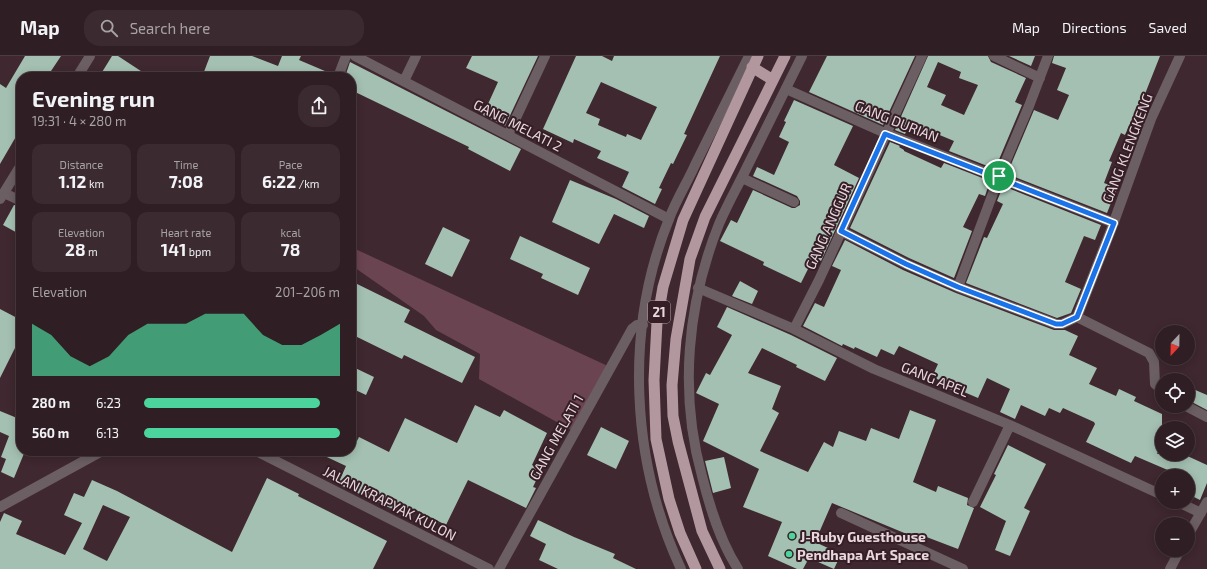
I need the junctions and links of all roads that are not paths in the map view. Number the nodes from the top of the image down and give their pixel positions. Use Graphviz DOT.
graph roads {
  1 [pos="90,56"];
  2 [pos="346,56"];
  3 [pos="355,56"];
  4 [pos="416,56"];
  5 [pos="545,56"];
  6 [pos="749,56"];
  7 [pos="758,56"];
  8 [pos="785,56"];
  9 [pos="802,56"];
  10 [pos="922,56"];
  11 [pos="994,56"];
  12 [pos="1048,56"];
  13 [pos="1180,56"];
  14 [pos="752,67"];
  15 [pos="80,72"];
  16 [pos="340,72"];
  17 [pos="1040,78"];
  18 [pos="773,80"];
  19 [pos="404,81"];
  20 [pos="786,89"];
  21 [pos="885,134"];
  22 [pos="508,135"];
  23 [pos="16,173"];
  24 [pos="999,176"];
  25 [pos="742,178"];
  26 [pos="2,196"];
  27 [pos="16,200"];
  28 [pos="794,202"];
  29 [pos="669,219"];
  30 [pos="1114,223"];
  31 [pos="841,231"];
  32 [pos="958,287"];
  33 [pos="698,288"];
  34 [pos="1077,317"];
  35 [pos="643,325"];
  36 [pos="794,329"];
  37 [pos="1155,384"];
  38 [pos="1195,411"];
  39 [pos="1207,417"];
  40 [pos="1010,425"];
  41 [pos="93,456"];
  42 [pos="266,456"];
  43 [pos="1155,492"];
  44 [pos="973,502"];
  45 [pos="1207,502"];
  46 [pos="0,507"];
  47 [pos="1192,509"];
  48 [pos="840,513"];
  49 [pos="1200,513"];
  50 [pos="1195,523"];
  51 [pos="1176,557"];
  52 [pos="489,569"];
  53 [pos="499,569"];
  54 [pos="681,569"];
  55 [pos="696,569"];
  56 [pos="720,569"];
  57 [pos="738,569"];
  58 [pos="963,569"];
  59 [pos="1170,569"];
  1 -- 15 [label="street"];
  2 -- 16 [label="street"];
  3 -- 19 [label="street, GANG MELATI 2"];
  4 -- 19 [label="street"];
  5 -- 22 [label="street"];
  6 -- 29 [label="street"];
  7 -- 14 [label="highway, 21"];
  8 -- 18 [label="highway, 21"];
  9 -- 20 [label="street"];
  10 -- 21 [label="street, GANG ANGGUR"];
  11 -- 17 [label="street"];
  12 -- 17 [label="street"];
  13 -- 30 [label="street, GANG KLENGKENG"];
  14 -- 18 [label="highway"];
  14 -- 55 [label="highway, 21"];
  17 -- 24 [label="street"];
  18 -- 56 [label="highway, 21"];
  19 -- 22 [label="street, GANG MELATI 2"];
  20 -- 21 [label="street, GANG DURIAN"];
  20 -- 25 [label="street"];
  21 -- 24 [label="street, GANG DURIAN"];
  21 -- 31 [label="street, GANG ANGGUR"];
  22 -- 29 [label="street, GANG MELATI 2"];
  23 -- 26 [label="street"];
  24 -- 30 [label="street, GANG DURIAN"];
  24 -- 32 [label="street"];
  25 -- 28 [label="street"];
  25 -- 33 [label="street"];
  26 -- 27 [label="street"];
  29 -- 35 [label="street"];
  30 -- 34 [label="street, GANG KLENGKENG"];
  31 -- 32 [label="street"];
  31 -- 36 [label="street, GANG ANGGUR"];
  32 -- 34 [label="street"];
  33 -- 36 [label="street, GANG APEL"];
  33 -- 57 [label="street"];
  34 -- 37 [label="street"];
  35 -- 53 [label="street, GANG MELATI 1"];
  35 -- 54 [label="street"];
  36 -- 40 [label="street, GANG APEL"];
  38 -- 39 [label="street"];
  40 -- 43 [label="street, GANG APEL"];
  40 -- 44 [label="street"];
  41 -- 46 [label="street"];
  42 -- 52 [label="street, JALAN KRAPYAK KULON"];
  45 -- 49 [label="street"];
  47 -- 49 [label="street"];
  48 -- 58 [label="street"];
  49 -- 50 [label="street"];
  51 -- 59 [label="street"];
}
